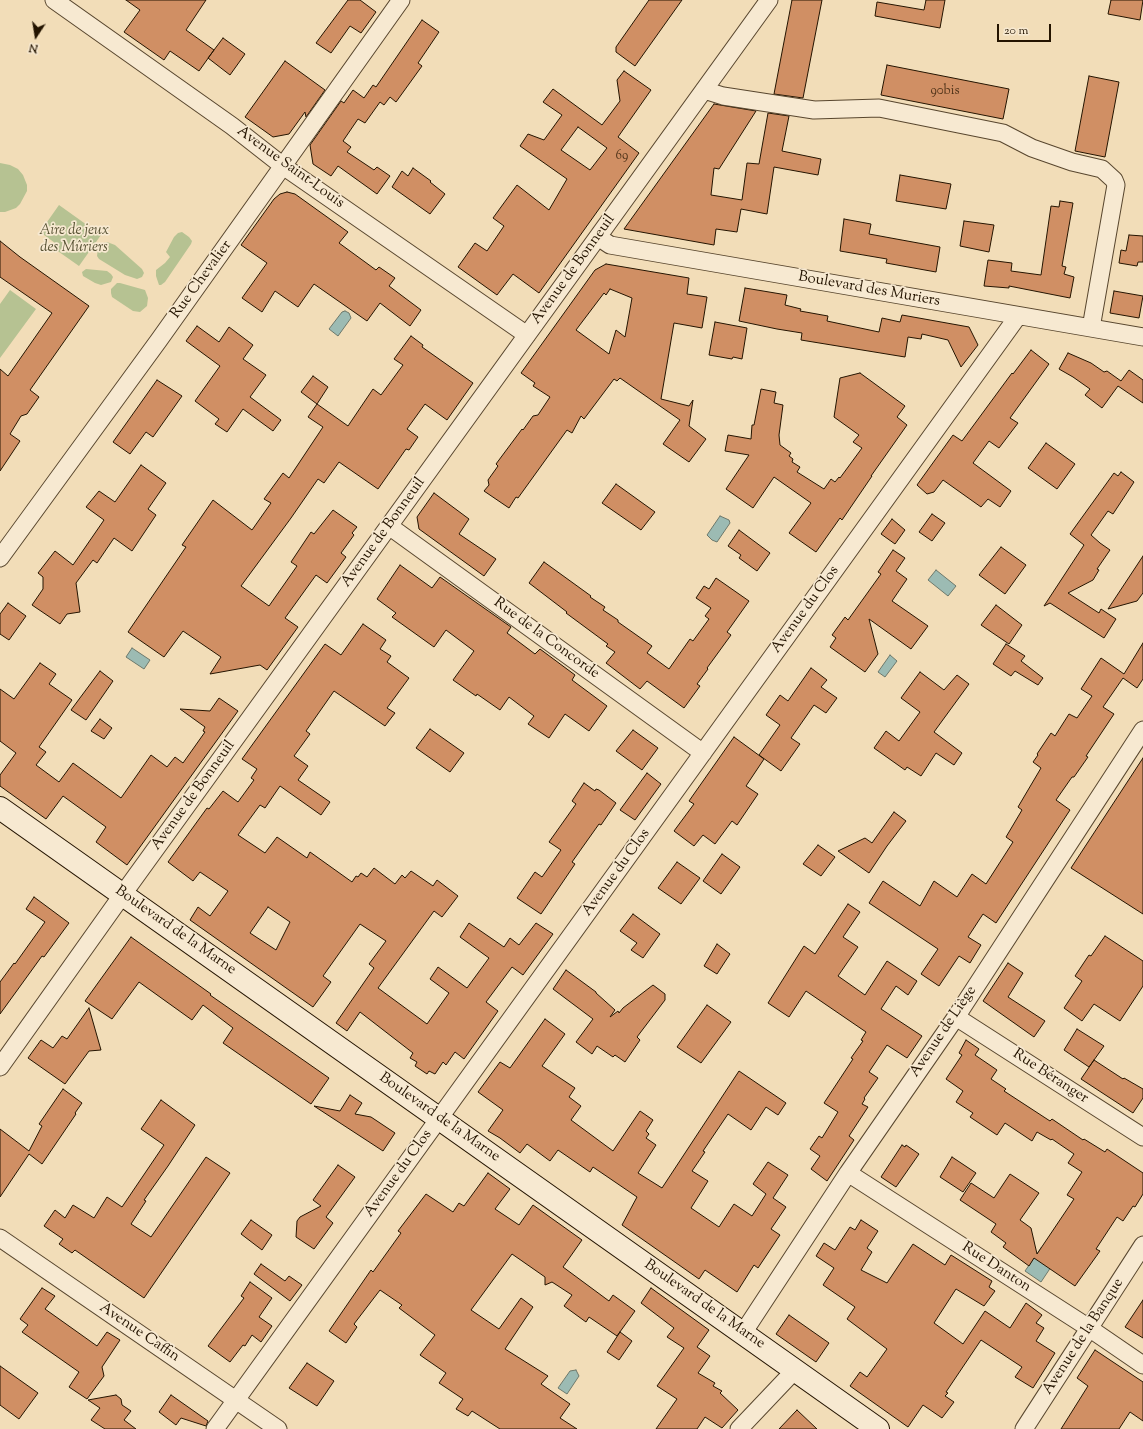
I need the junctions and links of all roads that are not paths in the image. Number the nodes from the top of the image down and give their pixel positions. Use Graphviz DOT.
graph roads {
  1 [pos="54,0"];
  2 [pos="401,0"];
  3 [pos="769,0"];
  4 [pos="704,90"];
  5 [pos="283,166"];
  6 [pos="598,237"];
  7 [pos="1018,316"];
  8 [pos="1091,328"];
  9 [pos="527,335"];
  10 [pos="1143,337"];
  11 [pos="389,526"];
  12 [pos="0,558"];
  13 [pos="1143,730"];
  14 [pos="704,753"];
  15 [pos="0,808"];
  16 [pos="123,894"];
  17 [pos="956,1017"];
  18 [pos="0,1067"];
  19 [pos="440,1118"];
  20 [pos="1143,1137"];
  21 [pos="848,1173"];
  22 [pos="0,1238"];
  23 [pos="1143,1245"];
  24 [pos="1089,1328"];
  25 [pos="743,1333"];
  26 [pos="1143,1365"];
  27 [pos="795,1370"];
  28 [pos="236,1399"];
  29 [pos="215,1429"];
  30 [pos="278,1429"];
  31 [pos="739,1429"];
  32 [pos="878,1429"];
  33 [pos="1024,1429"];
  1 -- 5 [label="street, Avenue Saint-Louis"];
  2 -- 5 [label="street, Rue Chevalier"];
  3 -- 4 [label="street, Avenue de Bonneuil"];
  4 -- 6 [label="street, Avenue de Bonneuil"];
  4 -- 8 [label="street"];
  5 -- 9 [label="street, Avenue Saint-Louis"];
  5 -- 12 [label="street, Rue Chevalier"];
  6 -- 7 [label="street, Boulevard des Muriers"];
  6 -- 9 [label="street, Avenue de Bonneuil"];
  7 -- 8 [label="street, Boulevard des Muriers"];
  7 -- 14 [label="street, Avenue du Clos"];
  8 -- 10 [label="street, Boulevard des Muriers"];
  9 -- 11 [label="street, Avenue de Bonneuil"];
  11 -- 14 [label="street, Rue de la Concorde"];
  11 -- 16 [label="street, Avenue de Bonneuil"];
  13 -- 17 [label="street, Avenue de Liège"];
  14 -- 19 [label="street, Avenue du Clos"];
  15 -- 16 [label="street, Boulevard de la Marne"];
  16 -- 18 [label="street, Avenue de Bonneuil"];
  16 -- 19 [label="street, Boulevard de la Marne"];
  17 -- 20 [label="street, Rue Béranger"];
  17 -- 21 [label="street, Avenue de Liège"];
  19 -- 25 [label="street, Boulevard de la Marne"];
  19 -- 28 [label="street, Avenue du Clos"];
  21 -- 24 [label="street, Rue Danton"];
  21 -- 25 [label="street, Avenue de Liège"];
  22 -- 28 [label="street, Avenue Caffin"];
  23 -- 24 [label="street, Avenue de la Banque"];
  24 -- 26 [label="street, Rue Danton"];
  24 -- 33 [label="street, Avenue de la Banque"];
  25 -- 27 [label="street, Boulevard de la Marne"];
  27 -- 31 [label="street"];
  27 -- 32 [label="street, Boulevard de la Marne"];
  28 -- 29 [label="street, Avenue du Clos"];
  28 -- 30 [label="street, Avenue Caffin"];
}
